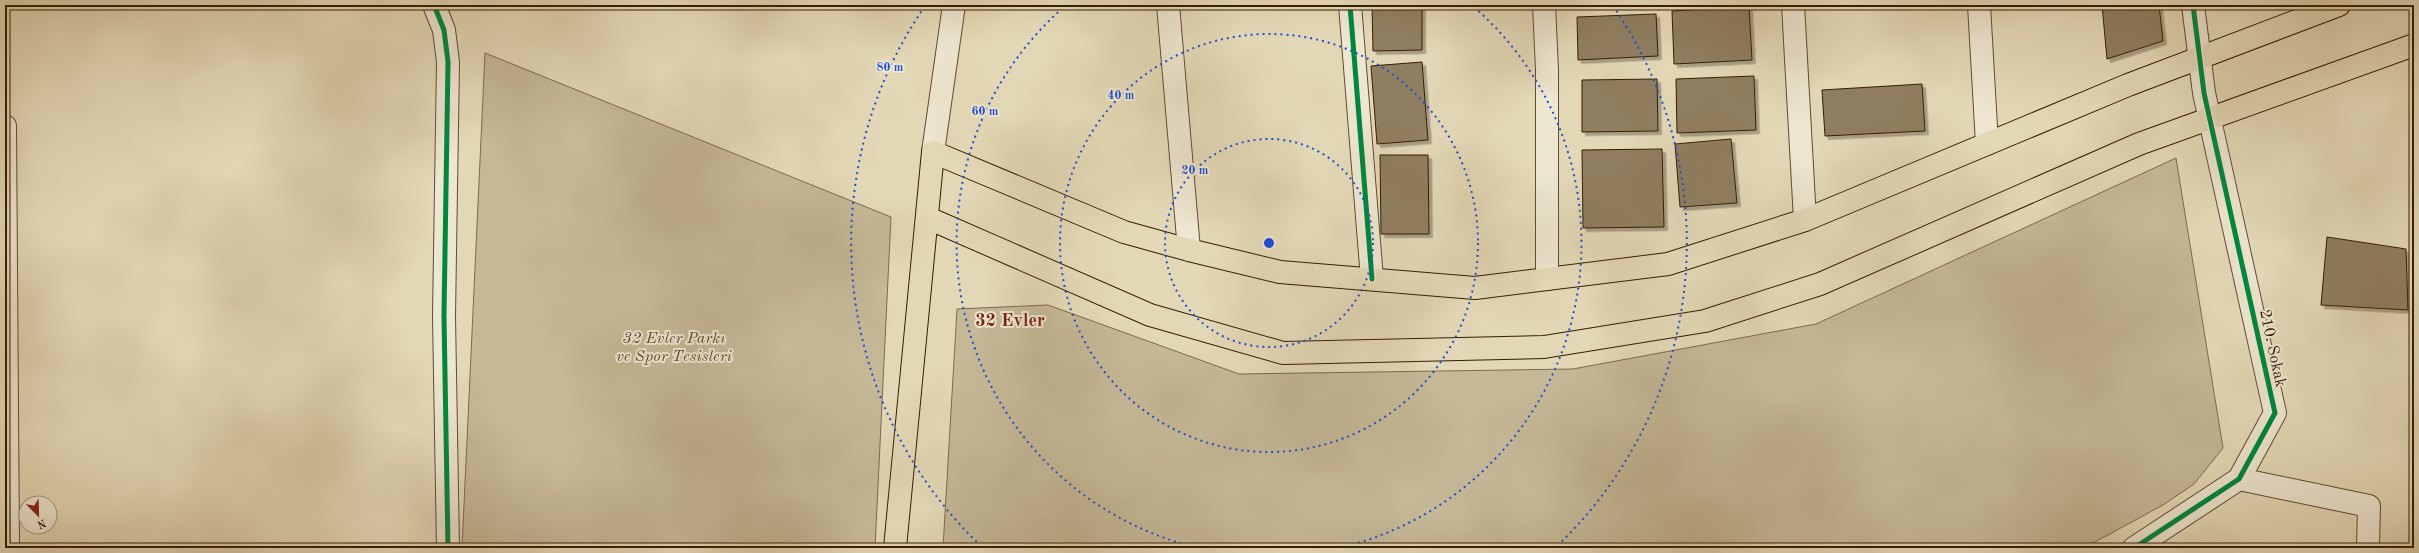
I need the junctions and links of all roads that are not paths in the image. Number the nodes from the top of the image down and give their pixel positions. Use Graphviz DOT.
graph roads {
  1 [pos="434,5"];
  2 [pos="954,5"];
  3 [pos="1168,5"];
  4 [pos="1350,5"];
  5 [pos="1544,5"];
  6 [pos="1793,5"];
  7 [pos="1979,5"];
  8 [pos="2193,5"];
  9 [pos="2340,5"];
  10 [pos="2414,44"];
  11 [pos="2201,57"];
  12 [pos="2210,118"];
  13 [pos="5,126"];
  14 [pos="1987,144"];
  15 [pos="933,152"];
  16 [pos="928,218"];
  17 [pos="1805,220"];
  18 [pos="1189,250"];
  19 [pos="1372,279"];
  20 [pos="1547,279"];
  21 [pos="2239,479"];
  22 [pos="8,548"];
  23 [pos="448,548"];
  24 [pos="896,548"];
  25 [pos="2134,548"];
  26 [pos="2368,548"];
  1 -- 23 [label="street"];
  2 -- 15 [label="street"];
  3 -- 18 [label="street"];
  4 -- 19 [label="street"];
  5 -- 20 [label="street"];
  6 -- 17 [label="street"];
  7 -- 14 [label="street"];
  8 -- 11 [label="street, 210. Sokak"];
  9 -- 11 [label="main road"];
  10 -- 12 [label="main road"];
  11 -- 12 [label="street, 210. Sokak"];
  11 -- 14 [label="main road"];
  12 -- 16 [label="main road"];
  12 -- 21 [label="street, 210. Sokak"];
  13 -- 22 [label="street"];
  14 -- 17 [label="main road"];
  15 -- 16 [label="main road"];
  15 -- 18 [label="main road"];
  16 -- 24 [label="main road"];
  17 -- 20 [label="main road"];
  18 -- 19 [label="main road"];
  19 -- 20 [label="main road"];
  21 -- 25 [label="street, 210. Sokak"];
  21 -- 26 [label="street"];
}
